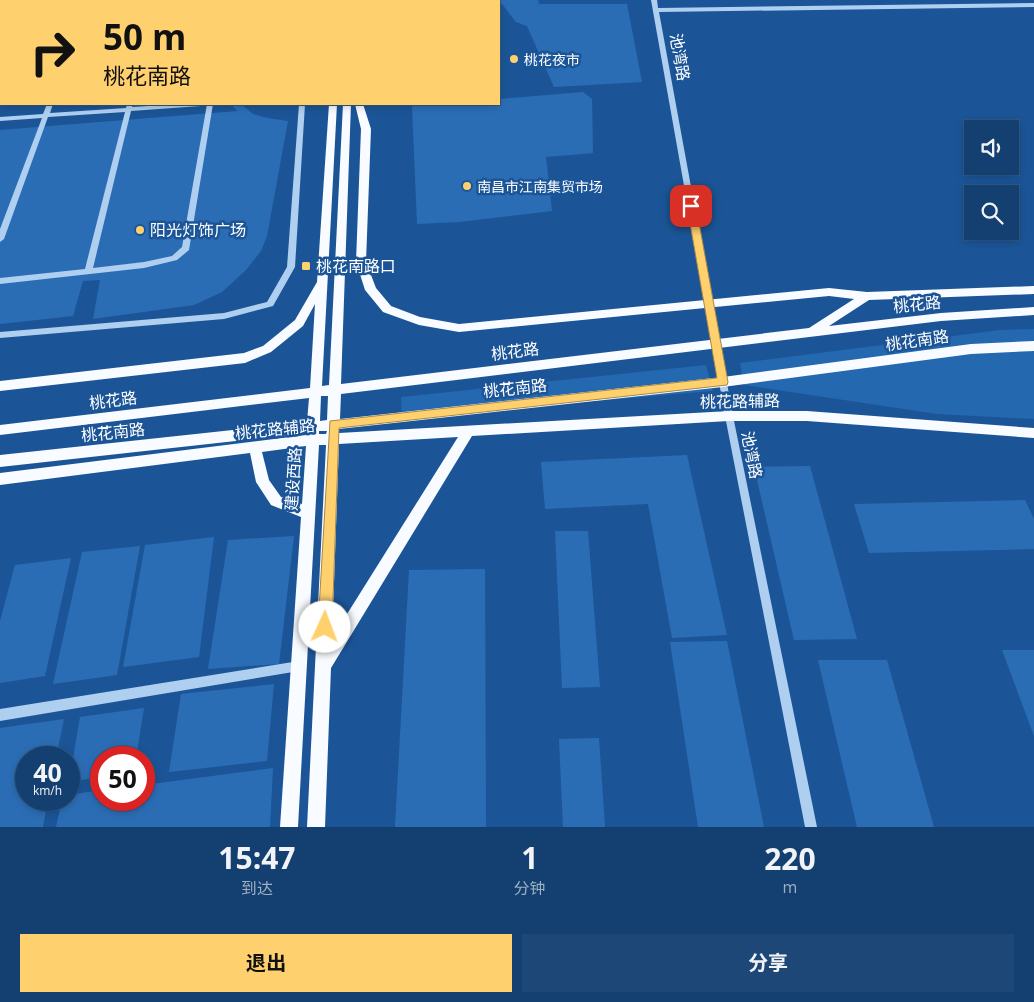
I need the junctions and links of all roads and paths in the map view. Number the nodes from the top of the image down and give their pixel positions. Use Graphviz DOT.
graph roads {
  1 [pos="654,0"];
  2 [pos="1034,5"];
  3 [pos="656,10"];
  4 [pos="50,105"];
  5 [pos="165,105"];
  6 [pos="210,105"];
  7 [pos="302,105"];
  8 [pos="334,105"];
  9 [pos="347,105"];
  10 [pos="359,105"];
  11 [pos="129,106"];
  12 [pos="45,116"];
  13 [pos="0,119"];
  14 [pos="0,239"];
  15 [pos="88,271"];
  16 [pos="0,281"];
  17 [pos="322,282"];
  18 [pos="1034,290"];
  19 [pos="867,296"];
  20 [pos="709,304"];
  21 [pos="1034,311"];
  22 [pos="809,333"];
  23 [pos="0,335"];
  24 [pos="716,344"];
  25 [pos="1034,346"];
  26 [pos="723,382"];
  27 [pos="0,386"];
  28 [pos="335,388"];
  29 [pos="316,391"];
  30 [pos="729,416"];
  31 [pos="334,424"];
  32 [pos="314,427"];
  33 [pos="0,430"];
  34 [pos="468,432"];
  35 [pos="1034,433"];
  36 [pos="313,440"];
  37 [pos="333,440"];
  38 [pos="255,448"];
  39 [pos="0,461"];
  40 [pos="0,479"];
  41 [pos="308,513"];
  42 [pos="323,665"];
  43 [pos="299,666"];
  44 [pos="0,715"];
  45 [pos="289,827"];
  46 [pos="316,827"];
  47 [pos="811,827"];
  1 -- 3 [label="street, 池湾路"];
  2 -- 3 [label="street"];
  3 -- 20 [label="street, 池湾路"];
  4 -- 12 [label="street"];
  5 -- 11 [label="street"];
  6 -- 15 [label="street"];
  7 -- 23 [label="street"];
  8 -- 17 [label="main road, 建设西路"];
  9 -- 28 [label="main road"];
  10 -- 20 [label="main road"];
  11 -- 12 [label="street"];
  11 -- 15 [label="street"];
  12 -- 13 [label="street"];
  12 -- 14 [label="street"];
  15 -- 16 [label="street"];
  17 -- 27 [label="main road"];
  17 -- 29 [label="main road, 建设西路"];
  18 -- 19 [label="main road"];
  19 -- 20 [label="main road"];
  19 -- 22 [label="main road"];
  20 -- 24 [label="street, 池湾路"];
  21 -- 22 [label="main road, 桃花路"];
  22 -- 24 [label="main road, 桃花路"];
  24 -- 26 [label="street, 池湾路"];
  24 -- 28 [label="main road, 桃花路"];
  25 -- 26 [label="main road, 桃花南路"];
  26 -- 30 [label="street, 池湾路"];
  26 -- 31 [label="main road, 桃花南路"];
  28 -- 29 [label="main road, 桃花路"];
  28 -- 31 [label="main road"];
  29 -- 32 [label="main road, 建设西路"];
  29 -- 33 [label="main road, 桃花路"];
  30 -- 34 [label="main road, 桃花路辅路"];
  30 -- 35 [label="main road, 桃花路辅路"];
  30 -- 47 [label="street, 池湾路"];
  31 -- 32 [label="main road, 桃花南路"];
  31 -- 37 [label="main road"];
  32 -- 36 [label="main road, 建设西路"];
  32 -- 39 [label="main road, 桃花南路"];
  34 -- 37 [label="main road, 桃花路辅路"];
  34 -- 42 [label="main road"];
  36 -- 37 [label="main road, 桃花路辅路"];
  36 -- 38 [label="main road, 桃花路辅路"];
  36 -- 41 [label="main road, 建设西路"];
  37 -- 42 [label="main road"];
  38 -- 40 [label="main road, 桃花路辅路"];
  38 -- 41 [label="main road"];
  41 -- 43 [label="main road, 建设西路"];
  42 -- 46 [label="main road"];
  43 -- 44 [label="street"];
  43 -- 45 [label="main road, 建设西路"];
}
